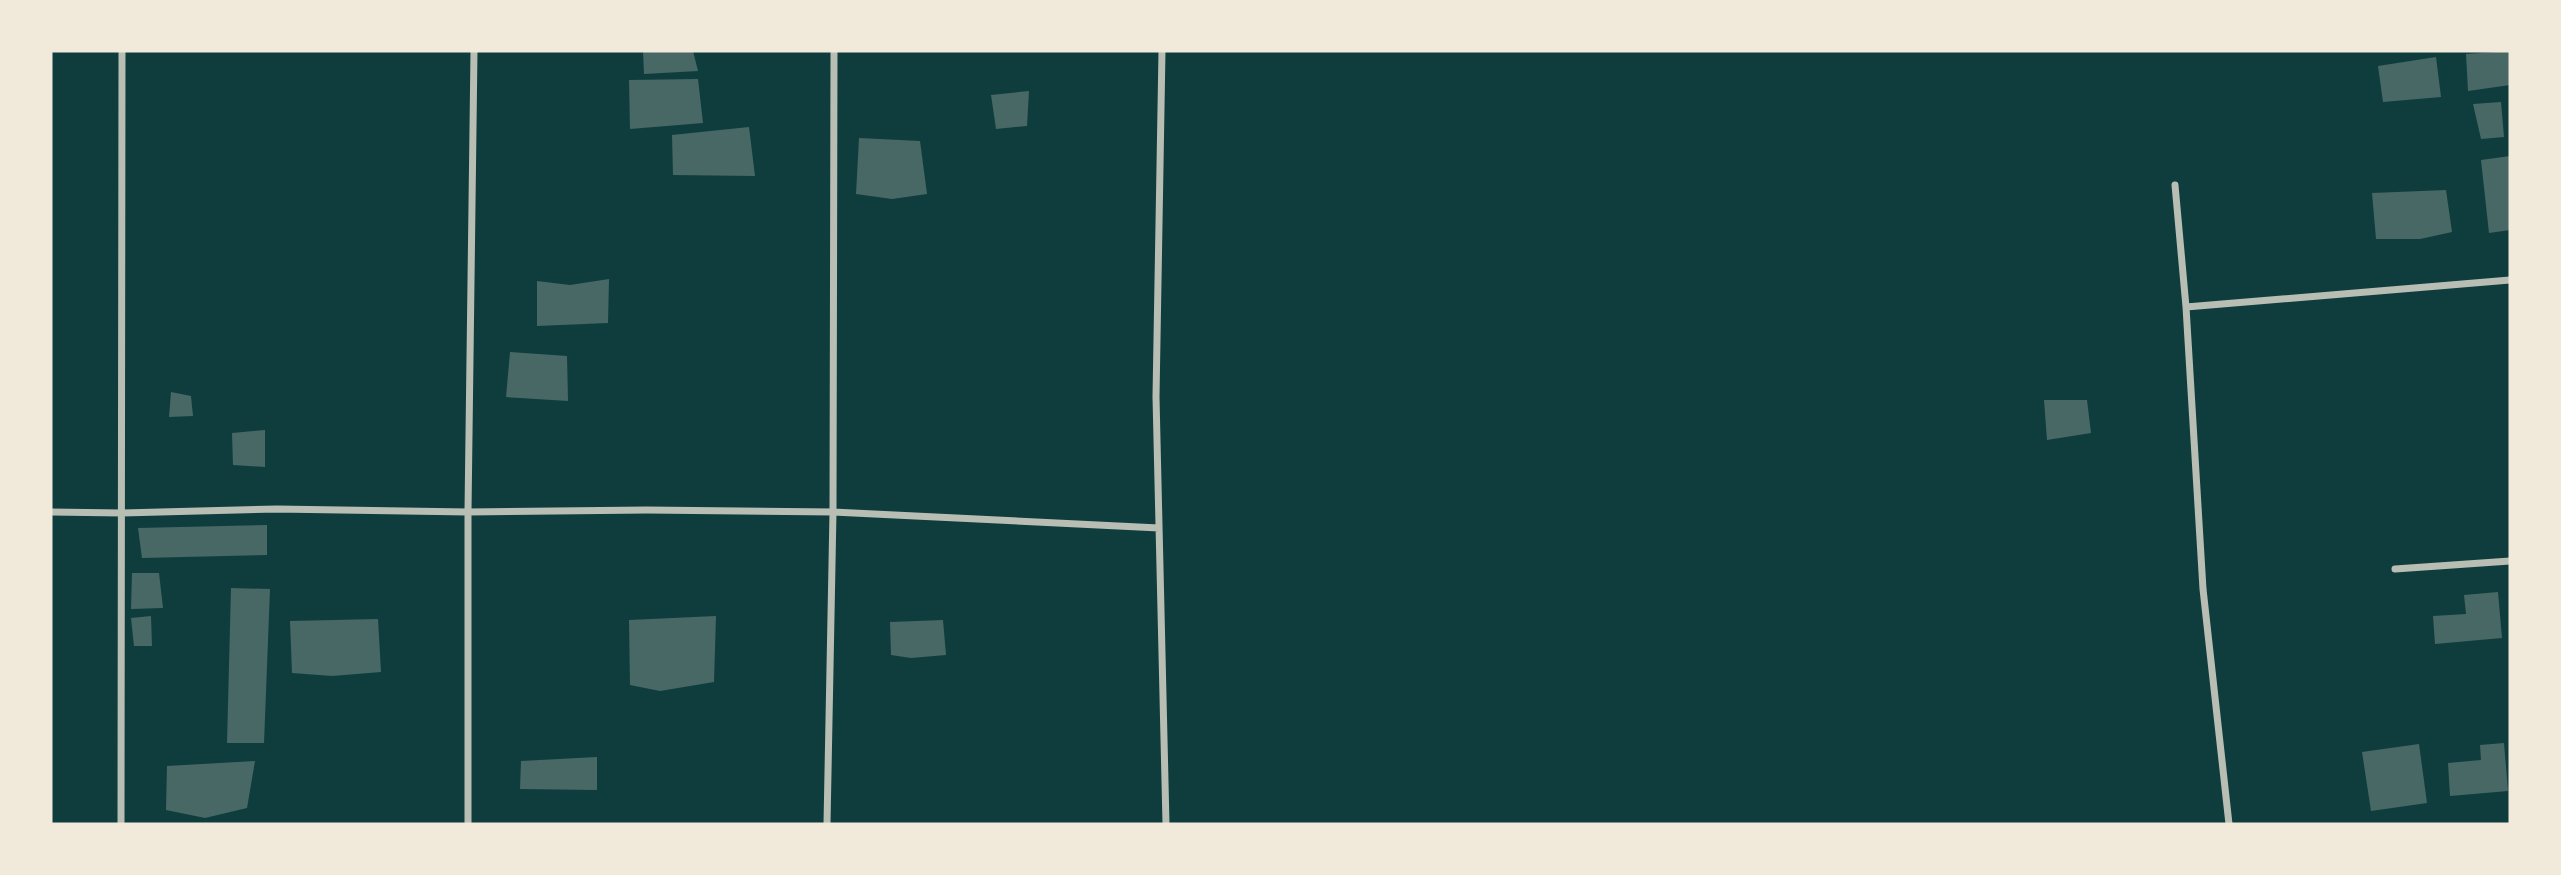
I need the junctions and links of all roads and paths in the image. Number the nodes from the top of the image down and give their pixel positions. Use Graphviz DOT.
graph roads {
  1 [pos="122,51"];
  2 [pos="474,51"];
  3 [pos="834,51"];
  4 [pos="1162,51"];
  5 [pos="2175,185"];
  6 [pos="2510,280"];
  7 [pos="2186,307"];
  8 [pos="51,512"];
  9 [pos="468,512"];
  10 [pos="833,512"];
  11 [pos="122,513"];
  12 [pos="1159,528"];
  13 [pos="2510,561"];
  14 [pos="2395,569"];
  15 [pos="121,824"];
  16 [pos="468,824"];
  17 [pos="827,824"];
  18 [pos="1166,824"];
  19 [pos="2229,824"];
  1 -- 11 [label="street"];
  2 -- 9 [label="street"];
  3 -- 10 [label="street"];
  4 -- 12 [label="street"];
  5 -- 7 [label="street"];
  6 -- 7 [label="street"];
  7 -- 19 [label="street"];
  8 -- 11 [label="street"];
  9 -- 10 [label="street"];
  9 -- 11 [label="street"];
  9 -- 16 [label="street"];
  10 -- 12 [label="street"];
  10 -- 17 [label="street"];
  11 -- 15 [label="street"];
  12 -- 18 [label="street"];
  13 -- 14 [label="street"];
}
